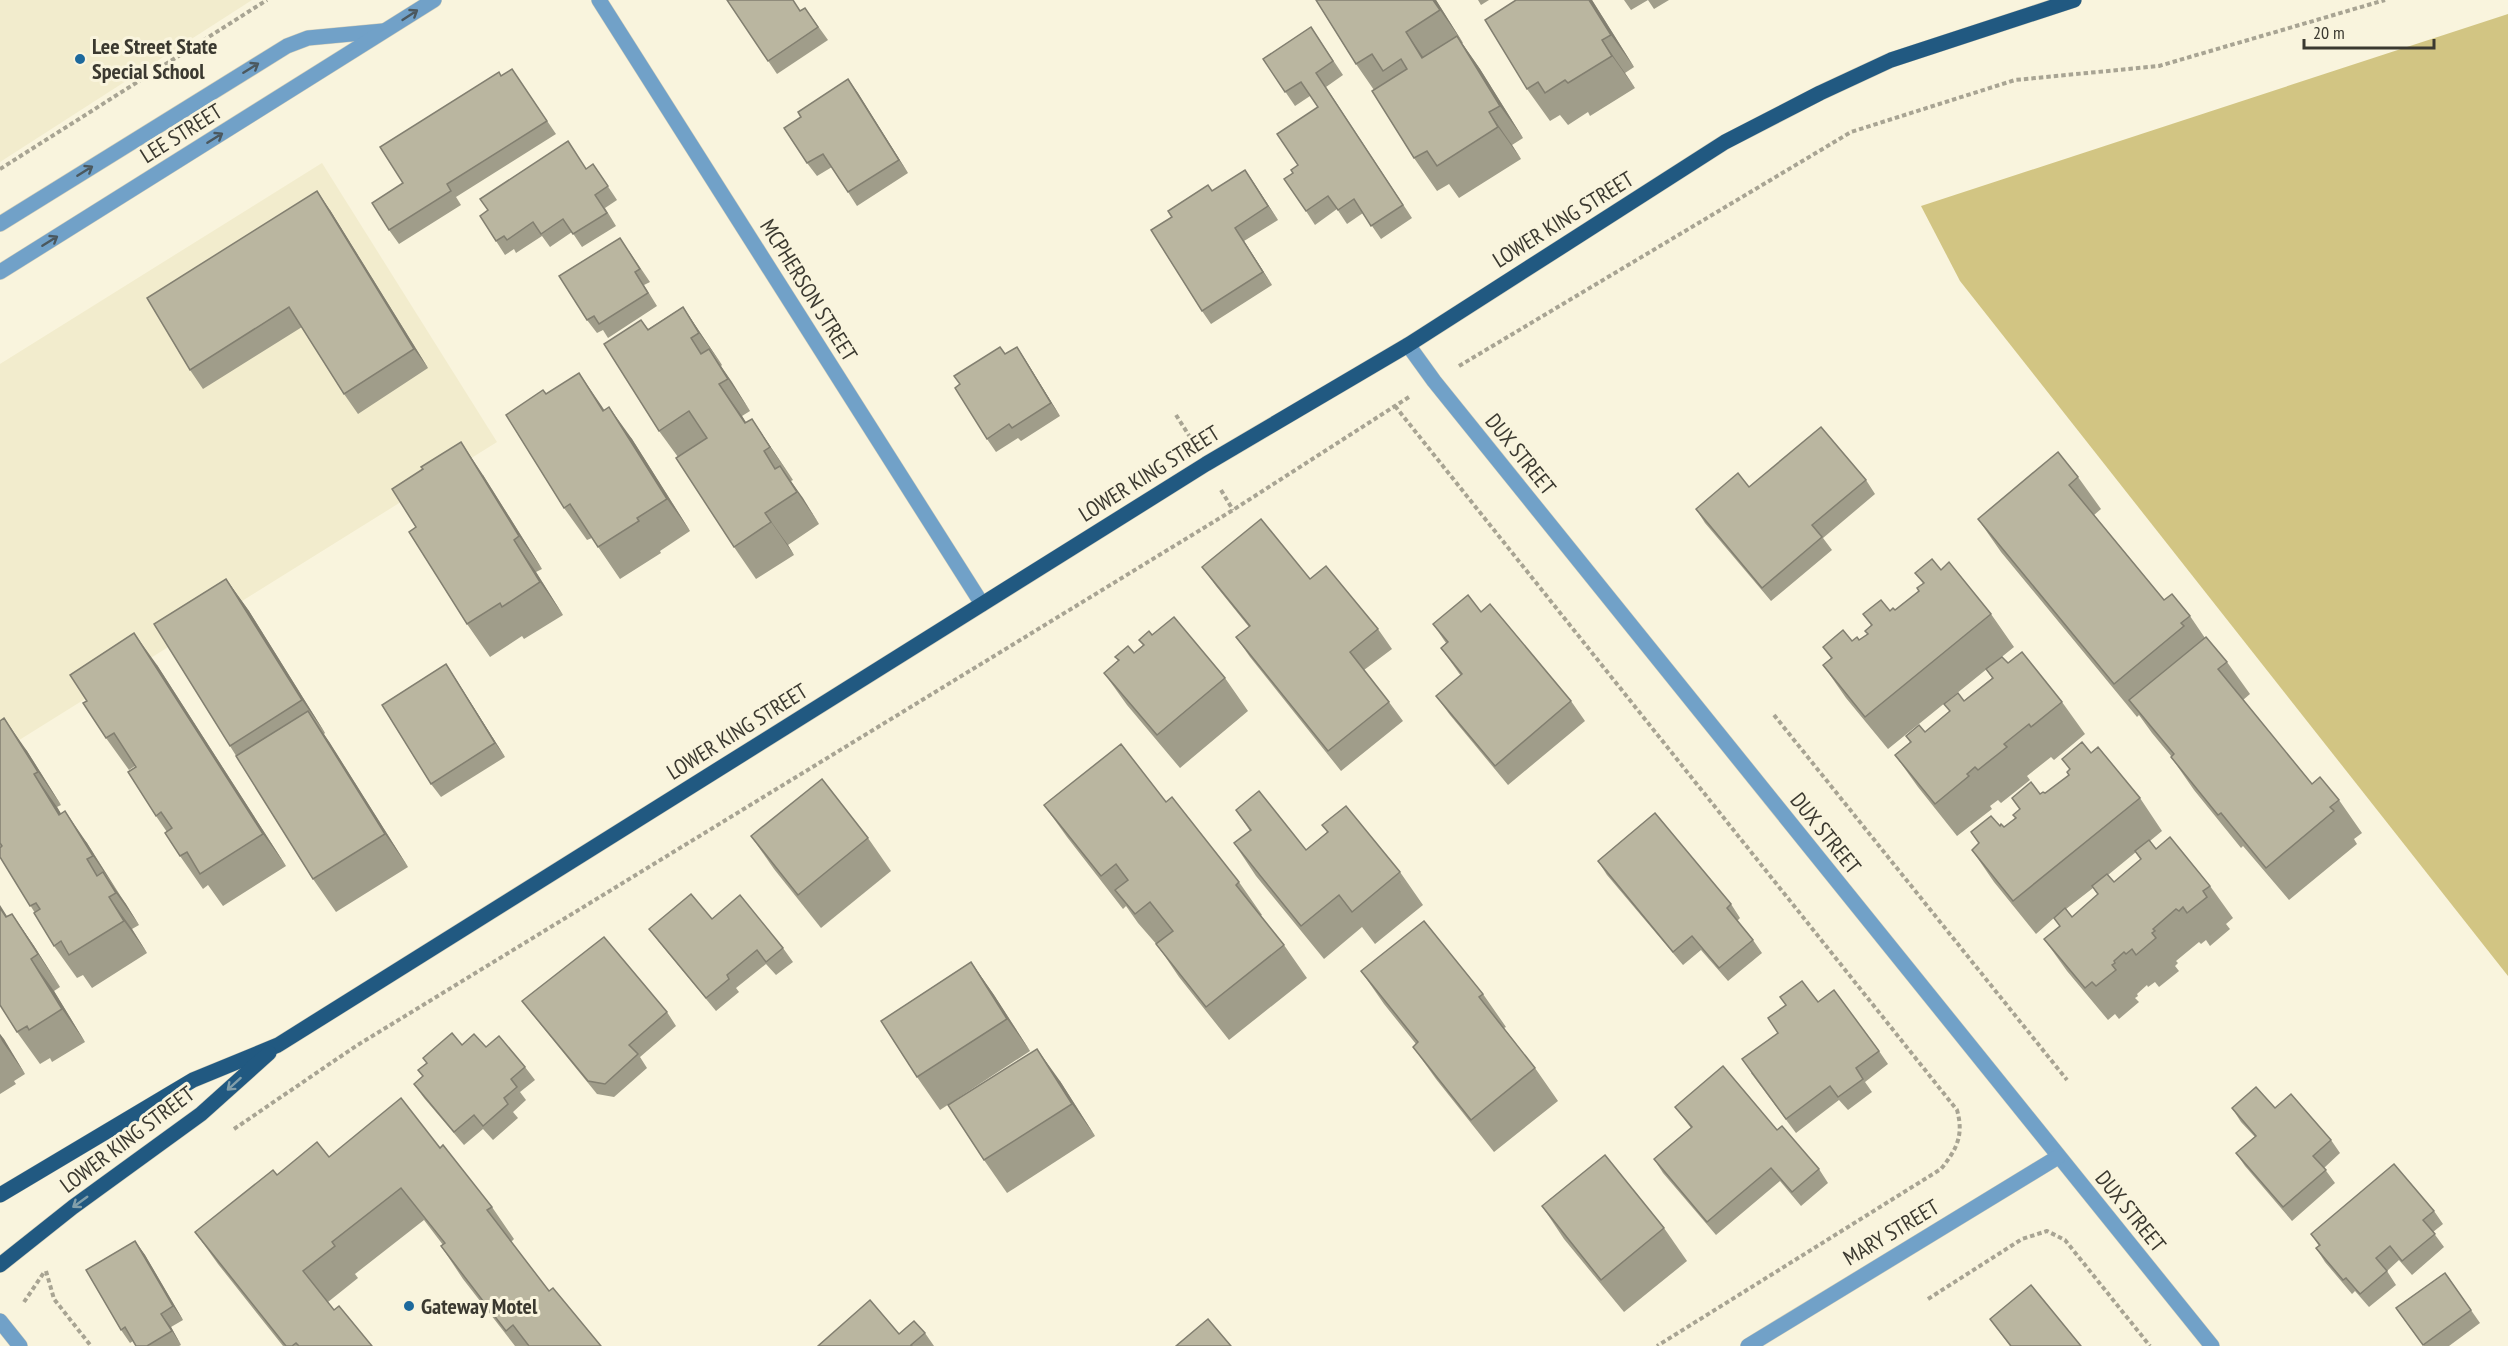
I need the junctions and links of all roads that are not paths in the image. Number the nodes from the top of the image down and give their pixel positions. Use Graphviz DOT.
graph roads {
  1 [pos="434,0"];
  2 [pos="598,0"];
  3 [pos="2074,0"];
  4 [pos="386,31"];
  5 [pos="0,224"];
  6 [pos="0,272"];
  7 [pos="1408,345"];
  8 [pos="982,604"];
  9 [pos="278,1045"];
  10 [pos="2058,1157"];
  11 [pos="0,1195"];
  12 [pos="0,1265"];
  13 [pos="3,1325"];
  14 [pos="20,1346"];
  15 [pos="1748,1346"];
  16 [pos="2212,1346"];
  4 -- 1 [label="street, LEE STREET, one-way"];
  2 -- 8 [label="street, MCPHERSON STREET"];
  3 -- 7 [label="main road, LOWER KING STREET"];
  5 -- 4 [label="street, LEE STREET, one-way"];
  6 -- 4 [label="street, LEE STREET, one-way"];
  7 -- 8 [label="main road, LOWER KING STREET"];
  7 -- 10 [label="street, DUX STREET"];
  8 -- 9 [label="main road, LOWER KING STREET"];
  9 -- 11 [label="main road, LOWER KING STREET"];
  9 -- 12 [label="main road, LOWER KING STREET, one-way"];
  10 -- 15 [label="street, MARY STREET"];
  10 -- 16 [label="street, DUX STREET"];
  13 -- 14 [label="street"];
}
